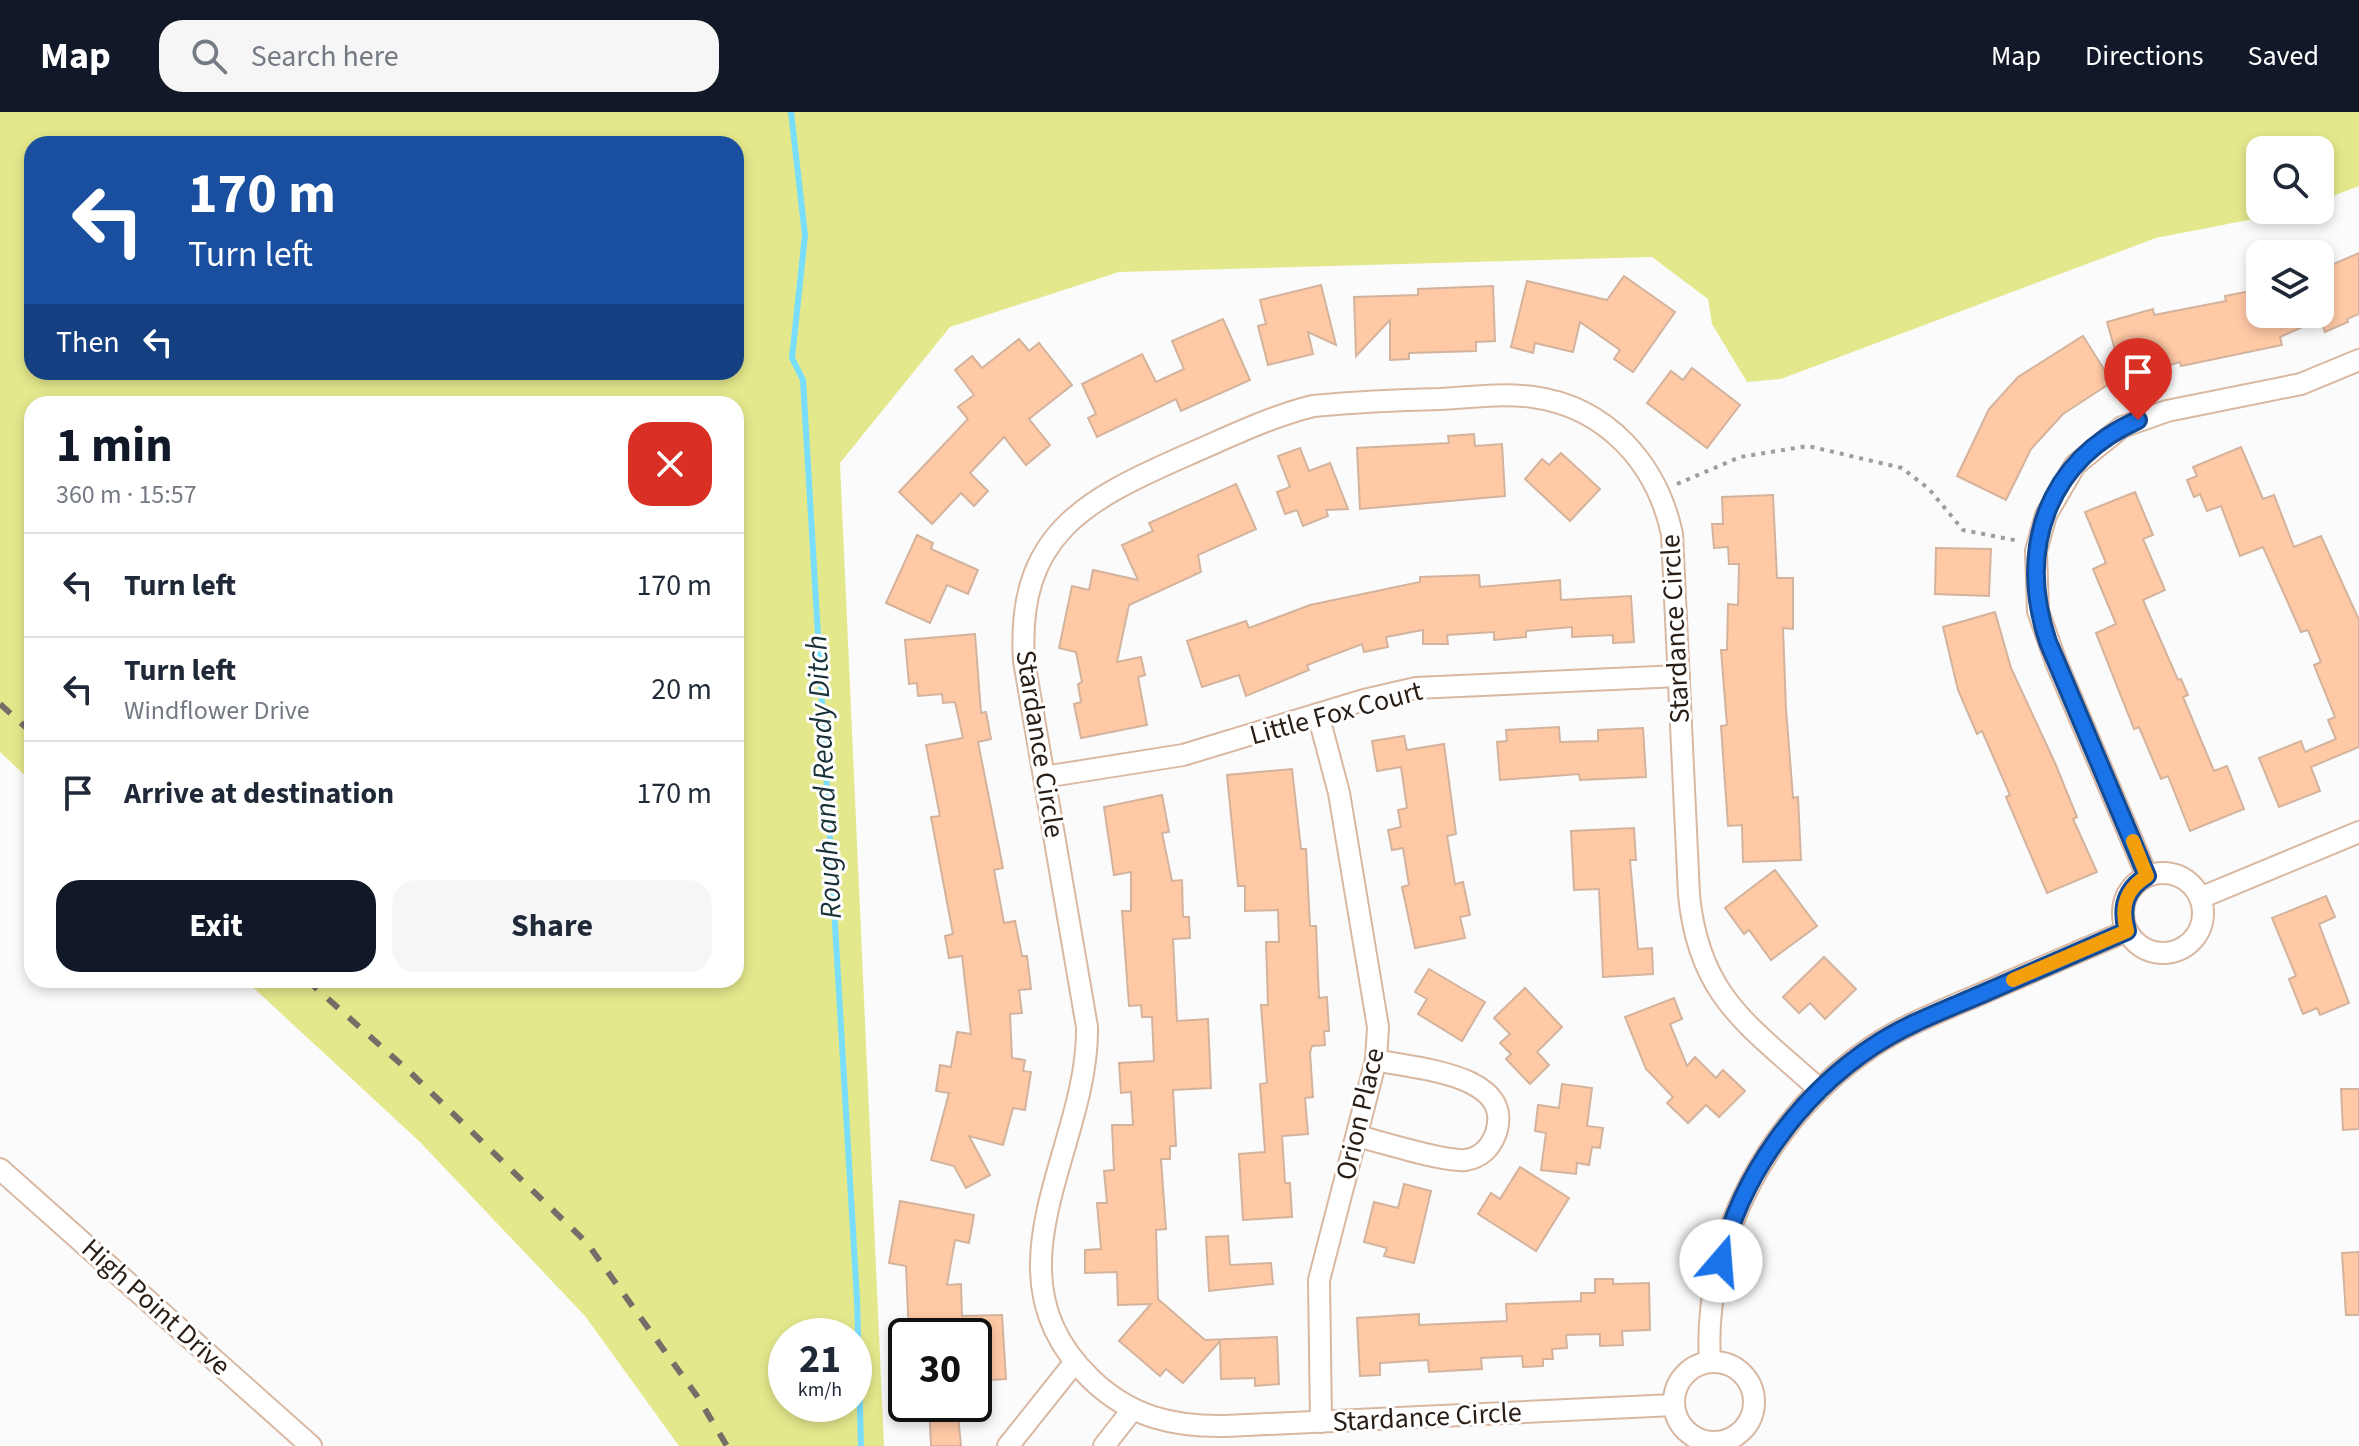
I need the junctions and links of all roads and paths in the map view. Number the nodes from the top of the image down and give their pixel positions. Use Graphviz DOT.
graph roads {
  1 [pos="2359,360"];
  2 [pos="1661,492"];
  3 [pos="2037,544"];
  4 [pos="1679,676"];
  5 [pos="1318,714"];
  6 [pos="1044,777"];
  7 [pos="2359,832"];
  8 [pos="2147,876"];
  9 [pos="2200,898"];
  10 [pos="2127,931"];
  11 [pos="1376,1060"];
  12 [pos="1820,1090"];
  13 [pos="1357,1136"];
  14 [pos="0,1169"];
  15 [pos="1075,1362"];
  16 [pos="1710,1362"];
  17 [pos="1674,1405"];
  18 [pos="1132,1410"];
  19 [pos="1321,1422"];
  20 [pos="1714,1444"];
  21 [pos="311,1446"];
  22 [pos="1008,1446"];
  23 [pos="1104,1446"];
  1 -- 3 [label="street"];
  2 -- 3 [label="path"];
  2 -- 4 [label="street, Stardance Circle"];
  2 -- 6 [label="street, Stardance Circle"];
  3 -- 8 [label="street"];
  4 -- 5 [label="street, Little Fox Court"];
  4 -- 12 [label="street, Stardance Circle"];
  5 -- 6 [label="street, Little Fox Court"];
  5 -- 11 [label="street, Orion Place"];
  6 -- 15 [label="street, Stardance Circle"];
  7 -- 9 [label="street"];
  8 -- 9 [label="street"];
  8 -- 10 [label="street"];
  9 -- 10 [label="street"];
  10 -- 12 [label="street"];
  11 -- 13 [label="street, Orion Place"];
  11 -- 13 [label="street"];
  12 -- 16 [label="street"];
  13 -- 19 [label="street, Orion Place"];
  14 -- 21 [label="street, High Point Drive"];
  15 -- 18 [label="street, Stardance Circle"];
  15 -- 22 [label="street"];
  16 -- 17 [label="street"];
  16 -- 20 [label="street"];
  17 -- 19 [label="street, Stardance Circle"];
  17 -- 20 [label="street"];
  18 -- 19 [label="street, Stardance Circle"];
  18 -- 23 [label="street"];
}
